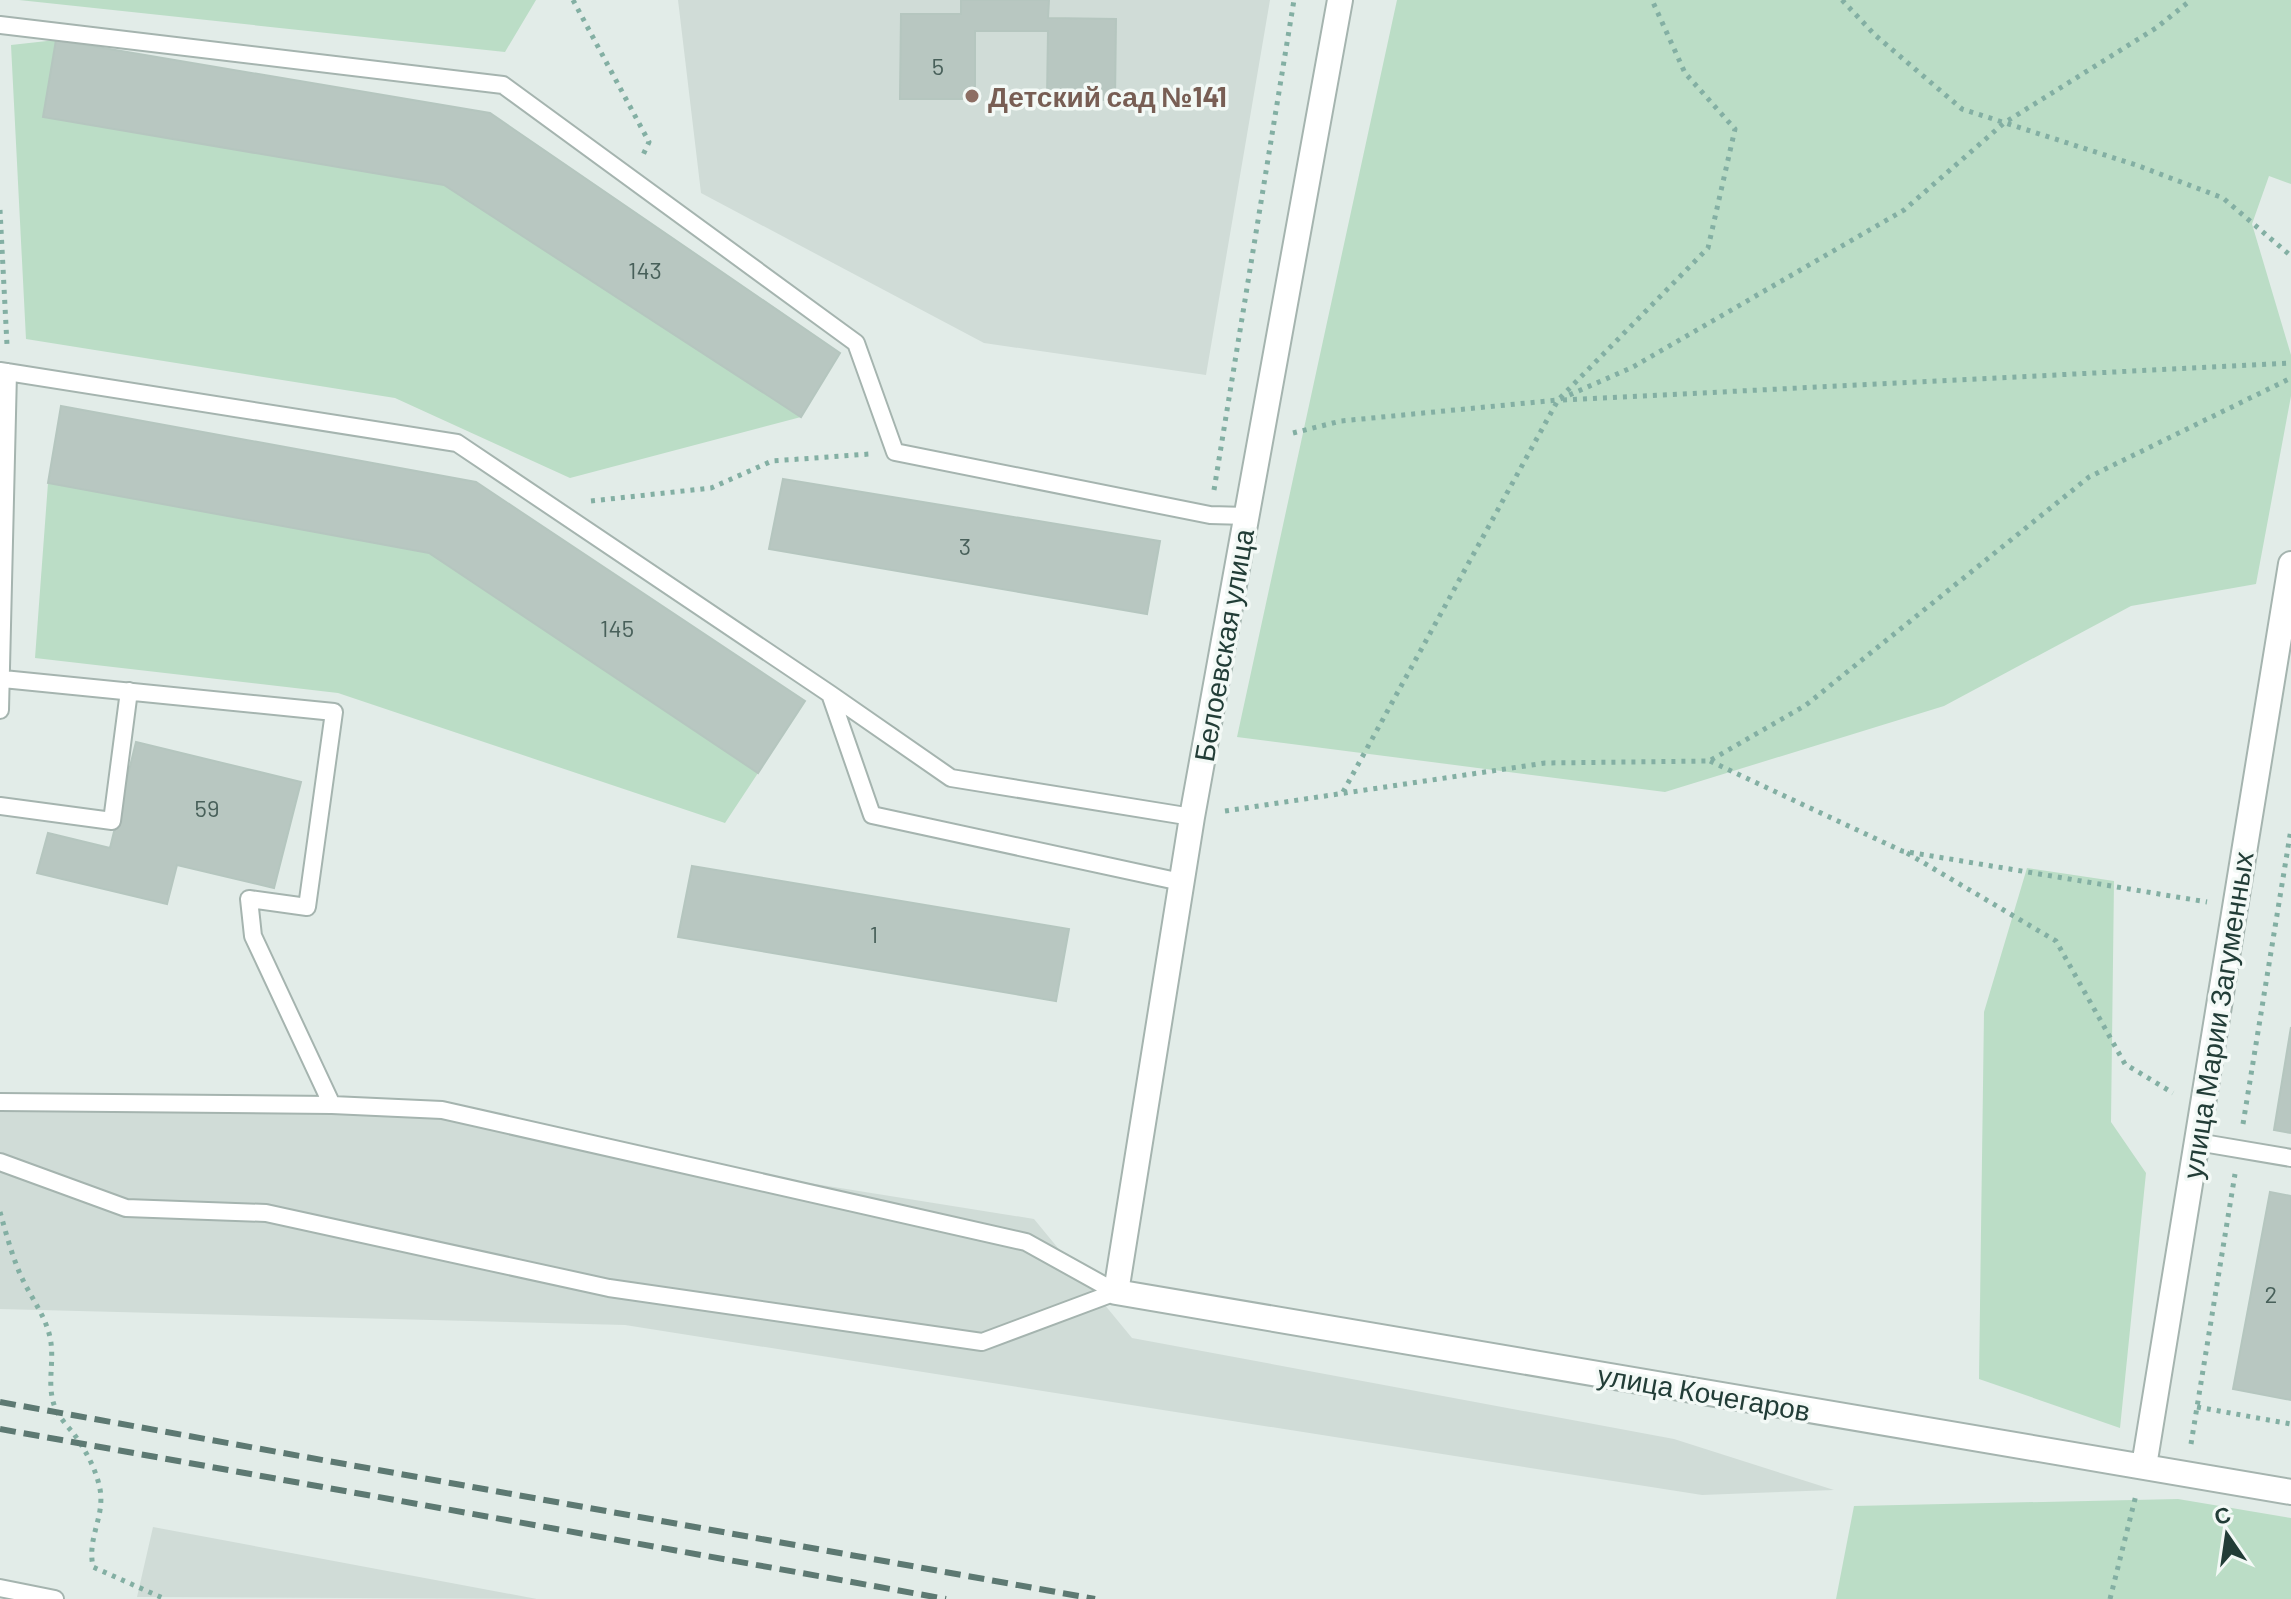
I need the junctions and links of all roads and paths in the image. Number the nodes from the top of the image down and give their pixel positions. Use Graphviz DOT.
graph roads {
  1 [pos="573,0"];
  2 [pos="1294,0"];
  3 [pos="1340,0"];
  4 [pos="1652,0"];
  5 [pos="1842,0"];
  6 [pos="2191,0"];
  7 [pos="0,25"];
  8 [pos="2004,123"];
  9 [pos="633,180"];
  10 [pos="0,210"];
  11 [pos="2291,256"];
  12 [pos="2291,363"];
  13 [pos="4,371"];
  14 [pos="2291,378"];
  15 [pos="1558,400"];
  16 [pos="1260,440"];
  17 [pos="895,452"];
  18 [pos="550,505"];
  19 [pos="1210,515"];
  20 [pos="1247,516"];
  21 [pos="2291,564"];
  22 [pos="3,679"];
  23 [pos="129,691"];
  24 [pos="830,694"];
  25 [pos="0,710"];
  26 [pos="1709,761"];
  27 [pos="1343,792"];
  28 [pos="0,806"];
  29 [pos="1192,817"];
  30 [pos="1902,851"];
  31 [pos="1181,882"];
  32 [pos="2235,907"];
  33 [pos="3,1101"];
  34 [pos="332,1105"];
  35 [pos="2202,1110"];
  36 [pos="2197,1142"];
  37 [pos="2291,1158"];
  38 [pos="0,1162"];
  39 [pos="0,1212"];
  40 [pos="1116,1292"];
  41 [pos="2197,1407"];
  42 [pos="2291,1424"];
  43 [pos="2144,1466"];
  44 [pos="2291,1492"];
  45 [pos="0,1588"];
  46 [pos="55,1599"];
  47 [pos="165,1599"];
  48 [pos="2110,1599"];
  1 -- 9 [label="path"];
  2 -- 19 [label="path"];
  3 -- 16 [label="street, Белоевская улица"];
  4 -- 15 [label="path"];
  5 -- 8 [label="path"];
  6 -- 8 [label="path"];
  7 -- 9 [label="lane"];
  8 -- 11 [label="path"];
  8 -- 15 [label="path"];
  9 -- 17 [label="lane"];
  10 -- 13 [label="path"];
  12 -- 15 [label="path"];
  13 -- 18 [label="lane"];
  13 -- 22 [label="lane"];
  14 -- 26 [label="path"];
  15 -- 16 [label="path"];
  15 -- 27 [label="path"];
  16 -- 20 [label="street, Белоевская улица"];
  17 -- 18 [label="path"];
  17 -- 19 [label="lane"];
  18 -- 24 [label="lane"];
  19 -- 20 [label="lane"];
  20 -- 29 [label="street, Белоевская улица"];
  21 -- 32 [label="street, улица Марии Загуменных"];
  22 -- 23 [label="lane"];
  22 -- 25 [label="lane"];
  23 -- 28 [label="lane"];
  23 -- 34 [label="lane"];
  24 -- 29 [label="lane"];
  24 -- 31 [label="lane"];
  26 -- 27 [label="path"];
  26 -- 30 [label="path"];
  27 -- 29 [label="path"];
  29 -- 31 [label="street, Белоевская улица"];
  30 -- 32 [label="path"];
  30 -- 35 [label="path"];
  31 -- 40 [label="street, Белоевская улица"];
  32 -- 35 [label="street, улица Марии Загуменных"];
  33 -- 34 [label="lane"];
  34 -- 40 [label="lane"];
  35 -- 36 [label="street, улица Марии Загуменных"];
  36 -- 37 [label="lane"];
  36 -- 43 [label="street, улица Марии Загуменных"];
  38 -- 40 [label="lane"];
  39 -- 47 [label="path"];
  40 -- 43 [label="street, улица Кочегаров"];
  41 -- 42 [label="path"];
  43 -- 44 [label="street, улица Кочегаров"];
  43 -- 48 [label="path"];
  45 -- 46 [label="lane"];
}
